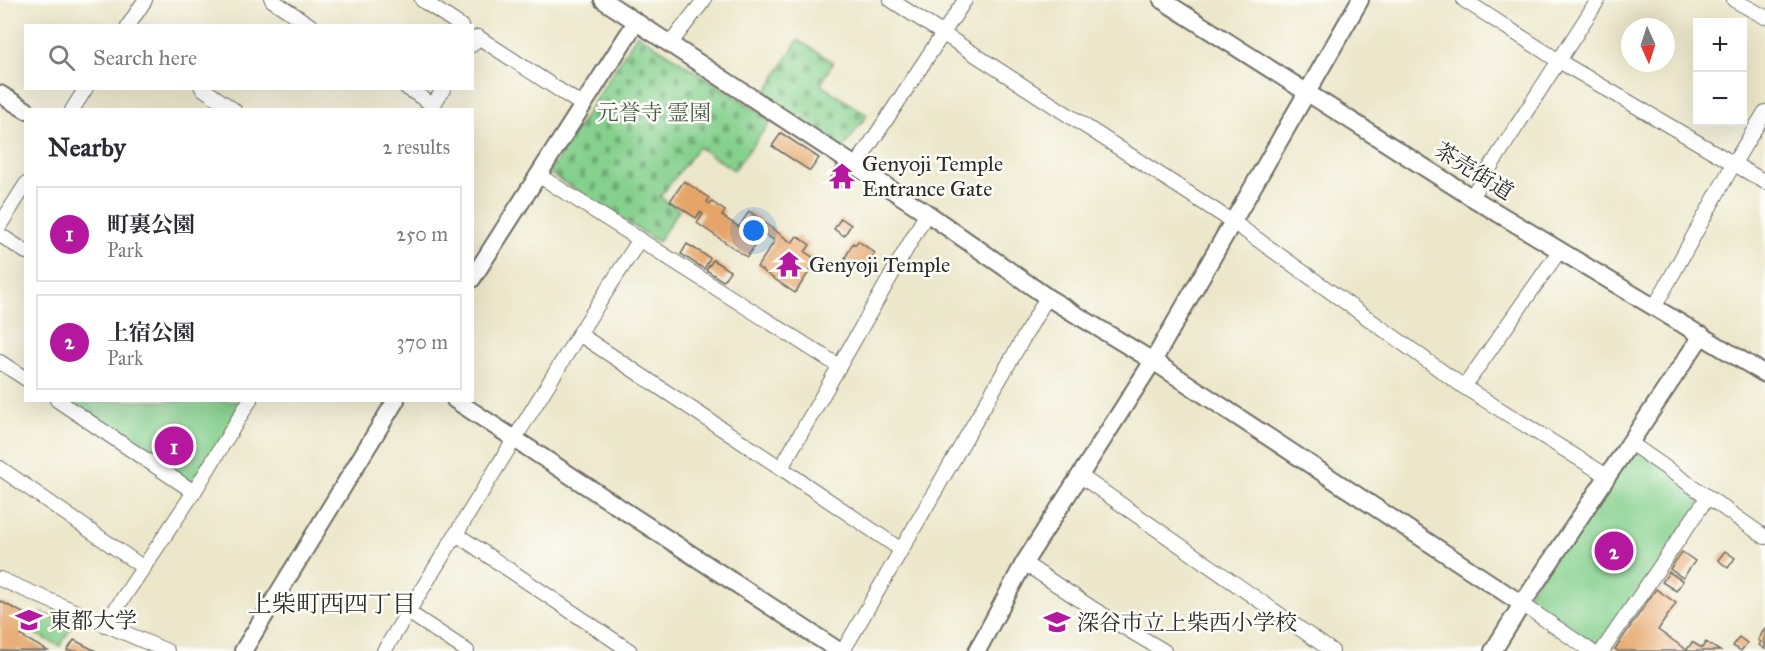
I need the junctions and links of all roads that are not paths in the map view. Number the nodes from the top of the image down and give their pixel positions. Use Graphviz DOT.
graph roads {
  1 [pos="145,0"];
  2 [pos="272,0"];
  3 [pos="422,0"];
  4 [pos="603,0"];
  5 [pos="704,0"];
  6 [pos="891,0"];
  7 [pos="965,0"];
  8 [pos="1162,0"];
  9 [pos="1360,0"];
  10 [pos="1464,0"];
  11 [pos="1598,0"];
  12 [pos="1734,0"];
  13 [pos="1765,17"];
  14 [pos="636,22"];
  15 [pos="129,24"];
  16 [pos="308,24"];
  17 [pos="458,24"];
  18 [pos="941,34"];
  19 [pos="474,38"];
  20 [pos="670,44"];
  21 [pos="1559,61"];
  22 [pos="85,90"];
  23 [pos="205,90"];
  24 [pos="410,90"];
  25 [pos="443,90"];
  26 [pos="1308,92"];
  27 [pos="0,94"];
  28 [pos="582,105"];
  29 [pos="431,107"];
  30 [pos="73,108"];
  31 [pos="231,108"];
  32 [pos="24,109"];
  33 [pos="1765,112"];
  34 [pos="1734,163"];
  35 [pos="855,167"];
  36 [pos="538,175"];
  37 [pos="1765,182"];
  38 [pos="24,187"];
  39 [pos="1471,197"];
  40 [pos="927,213"];
  41 [pos="1233,222"];
  42 [pos="0,225"];
  43 [pos="0,235"];
  44 [pos="639,239"];
  45 [pos="1560,250"];
  46 [pos="24,251"];
  47 [pos="474,276"];
  48 [pos="1047,297"];
  49 [pos="1655,306"];
  50 [pos="579,334"];
  51 [pos="1702,335"];
  52 [pos="1152,361"];
  53 [pos="0,362"];
  54 [pos="839,366"];
  55 [pos="1765,374"];
  56 [pos="24,378"];
  57 [pos="1464,387"];
  58 [pos="60,402"];
  59 [pos="249,402"];
  60 [pos="395,402"];
  61 [pos="458,402"];
  62 [pos="514,440"];
  63 [pos="1629,442"];
  64 [pos="0,468"];
  65 [pos="781,468"];
  66 [pos="1079,475"];
  67 [pos="1607,476"];
  68 [pos="194,492"];
  69 [pos="1707,498"];
  70 [pos="456,534"];
  71 [pos="1765,537"];
  72 [pos="900,549"];
  73 [pos="1024,563"];
  74 [pos="144,568"];
  75 [pos="0,579"];
  76 [pos="1522,604"];
  77 [pos="408,612"];
  78 [pos="105,625"];
  79 [pos="167,651"];
  80 [pos="243,651"];
  81 [pos="384,651"];
  82 [pos="467,651"];
  83 [pos="630,651"];
  84 [pos="841,651"];
  85 [pos="977,651"];
  86 [pos="1164,651"];
  87 [pos="1332,651"];
  88 [pos="1493,651"];
  89 [pos="1591,651"];
  90 [pos="1602,651"];
  1 -- 15 [label="street"];
  2 -- 16 [label="street"];
  3 -- 17 [label="street"];
  4 -- 14 [label="street"];
  5 -- 20 [label="street"];
  6 -- 18 [label="street"];
  7 -- 18 [label="street"];
  8 -- 26 [label="street, 茶売街道"];
  9 -- 26 [label="street"];
  10 -- 21 [label="street"];
  11 -- 21 [label="street"];
  12 -- 13 [label="street"];
  14 -- 20 [label="street"];
  14 -- 28 [label="street"];
  18 -- 35 [label="street"];
  18 -- 41 [label="street"];
  19 -- 28 [label="street"];
  20 -- 35 [label="street"];
  21 -- 34 [label="street"];
  21 -- 39 [label="street"];
  22 -- 30 [label="street"];
  23 -- 31 [label="street"];
  24 -- 29 [label="street"];
  25 -- 29 [label="street"];
  26 -- 39 [label="street, 茶売街道"];
  26 -- 41 [label="street"];
  27 -- 32 [label="street"];
  28 -- 36 [label="street"];
  33 -- 34 [label="street"];
  34 -- 37 [label="street"];
  34 -- 49 [label="street"];
  35 -- 40 [label="street"];
  36 -- 44 [label="street"];
  36 -- 47 [label="street"];
  38 -- 42 [label="street"];
  39 -- 45 [label="street, 茶売街道"];
  40 -- 48 [label="street"];
  40 -- 54 [label="street"];
  41 -- 52 [label="street"];
  41 -- 57 [label="street"];
  43 -- 46 [label="street"];
  44 -- 50 [label="street"];
  44 -- 54 [label="street"];
  45 -- 49 [label="street, 茶売街道"];
  45 -- 57 [label="street"];
  48 -- 52 [label="street"];
  48 -- 72 [label="street"];
  49 -- 51 [label="street, 茶売街道"];
  50 -- 62 [label="street"];
  50 -- 65 [label="street"];
  51 -- 55 [label="street, 茶売街道"];
  51 -- 63 [label="street"];
  52 -- 66 [label="street"];
  52 -- 76 [label="street"];
  53 -- 56 [label="street"];
  54 -- 65 [label="street"];
  57 -- 67 [label="street"];
  58 -- 68 [label="street"];
  59 -- 68 [label="street"];
  60 -- 80 [label="street"];
  61 -- 62 [label="street"];
  62 -- 70 [label="street"];
  62 -- 84 [label="street"];
  63 -- 67 [label="street"];
  63 -- 69 [label="street"];
  64 -- 74 [label="street"];
  65 -- 72 [label="street"];
  66 -- 73 [label="street"];
  66 -- 87 [label="street"];
  67 -- 76 [label="street"];
  68 -- 74 [label="street"];
  69 -- 71 [label="street"];
  69 -- 90 [label="street"];
  70 -- 77 [label="street"];
  70 -- 83 [label="street"];
  72 -- 84 [label="street"];
  73 -- 85 [label="street"];
  73 -- 86 [label="street"];
  74 -- 78 [label="street"];
  75 -- 78 [label="street"];
  76 -- 88 [label="street"];
  76 -- 89 [label="street"];
  77 -- 81 [label="street"];
  77 -- 82 [label="street"];
  78 -- 79 [label="street"];
}
